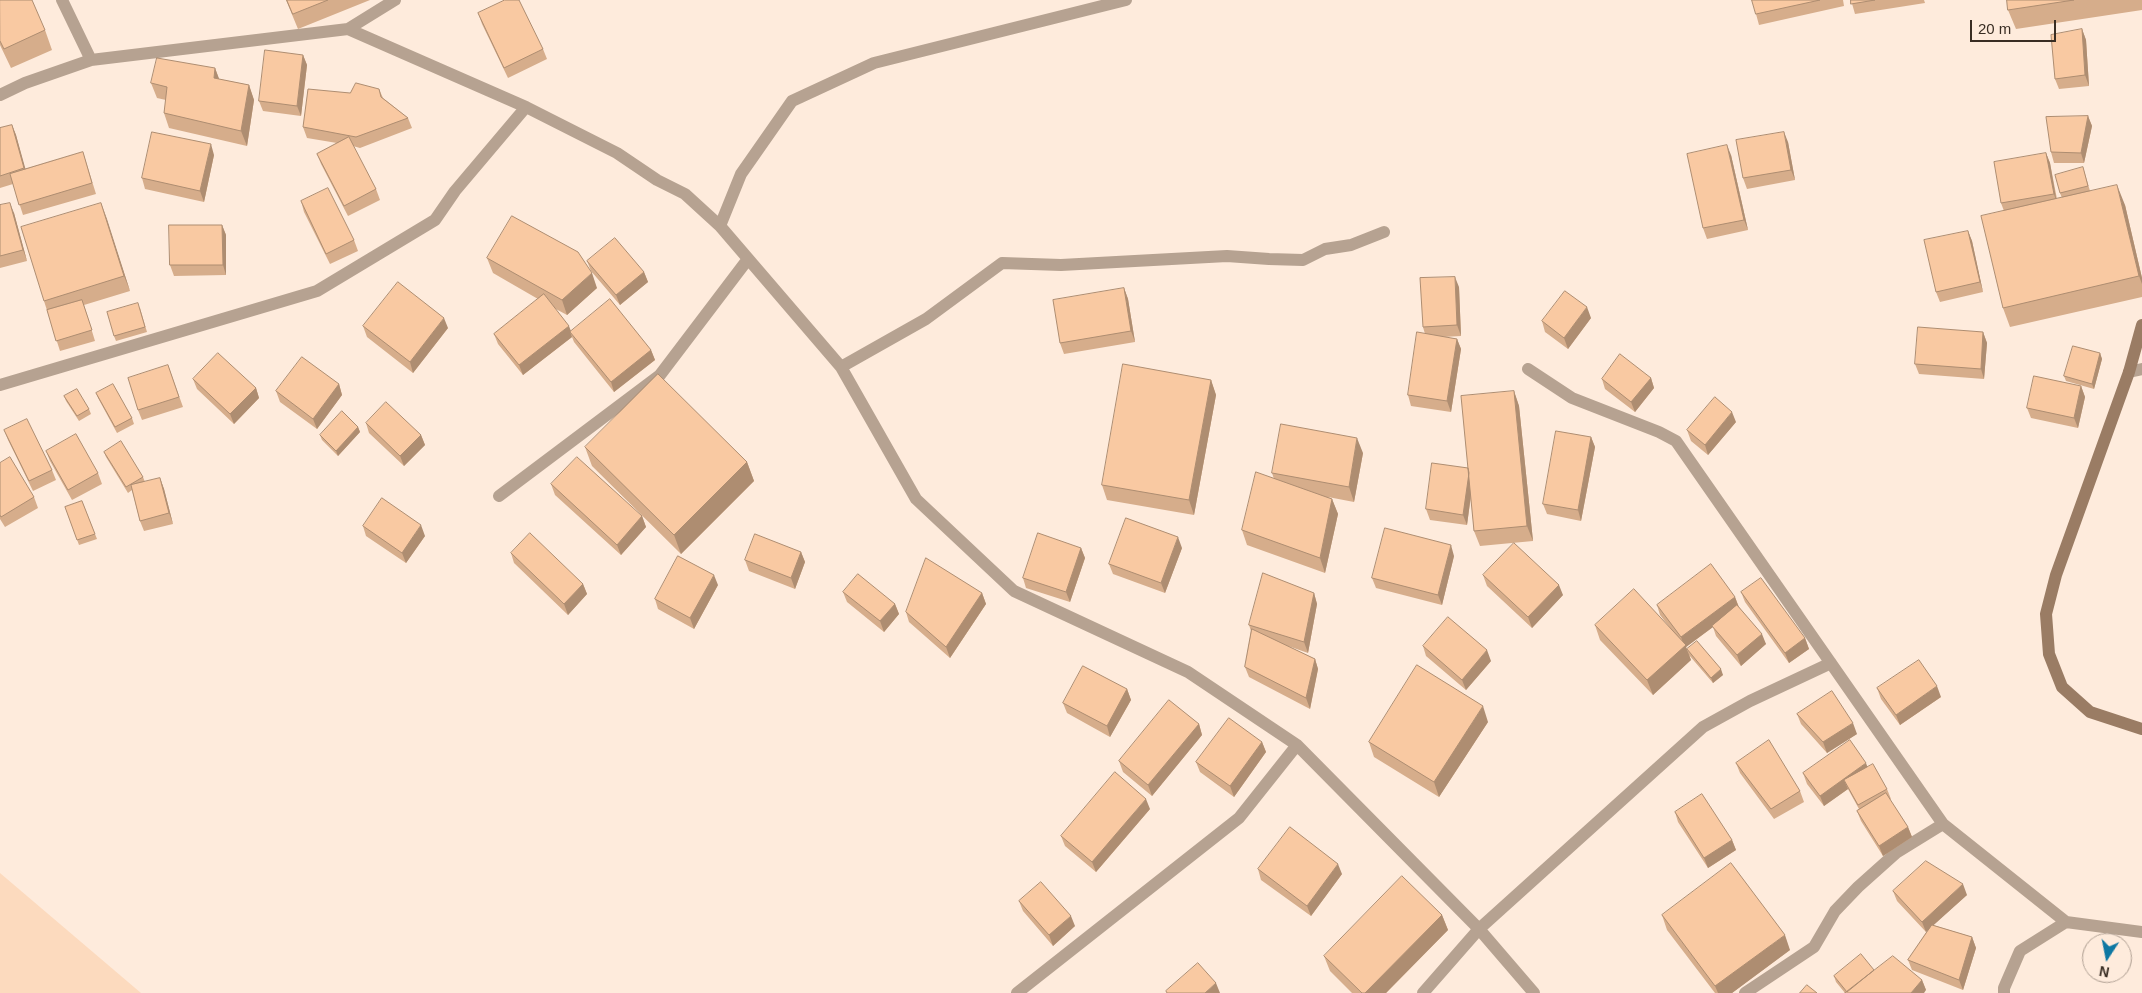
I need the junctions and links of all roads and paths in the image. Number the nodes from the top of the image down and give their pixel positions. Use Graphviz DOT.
graph roads {
  1 [pos="62,0"];
  2 [pos="394,0"];
  3 [pos="1126,0"];
  4 [pos="348,29"];
  5 [pos="92,60"];
  6 [pos="0,95"];
  7 [pos="526,107"];
  8 [pos="720,226"];
  9 [pos="1384,232"];
  10 [pos="748,259"];
  11 [pos="2142,325"];
  12 [pos="841,368"];
  13 [pos="1528,369"];
  14 [pos="2142,369"];
  15 [pos="2129,372"];
  16 [pos="0,385"];
  17 [pos="499,496"];
  18 [pos="1831,663"];
  19 [pos="2142,729"];
  20 [pos="1297,745"];
  21 [pos="1943,824"];
  22 [pos="2066,922"];
  23 [pos="1478,929"];
  24 [pos="2142,932"];
  25 [pos="1017,993"];
  26 [pos="1423,993"];
  27 [pos="1534,993"];
  28 [pos="1745,993"];
  29 [pos="2004,993"];
  1 -- 5 [label="street"];
  2 -- 4 [label="street"];
  3 -- 8 [label="street"];
  4 -- 5 [label="street"];
  4 -- 7 [label="street"];
  5 -- 6 [label="street"];
  7 -- 8 [label="street"];
  7 -- 16 [label="street"];
  8 -- 10 [label="street"];
  9 -- 12 [label="street"];
  10 -- 12 [label="street"];
  10 -- 17 [label="street"];
  11 -- 15 [label="main road"];
  12 -- 20 [label="street"];
  13 -- 18 [label="street"];
  14 -- 15 [label="street"];
  15 -- 19 [label="main road"];
  18 -- 21 [label="street"];
  18 -- 23 [label="street"];
  20 -- 23 [label="street"];
  20 -- 25 [label="street"];
  21 -- 22 [label="street"];
  21 -- 28 [label="street"];
  22 -- 24 [label="street"];
  22 -- 29 [label="street"];
  23 -- 26 [label="street"];
  23 -- 27 [label="street"];
}
